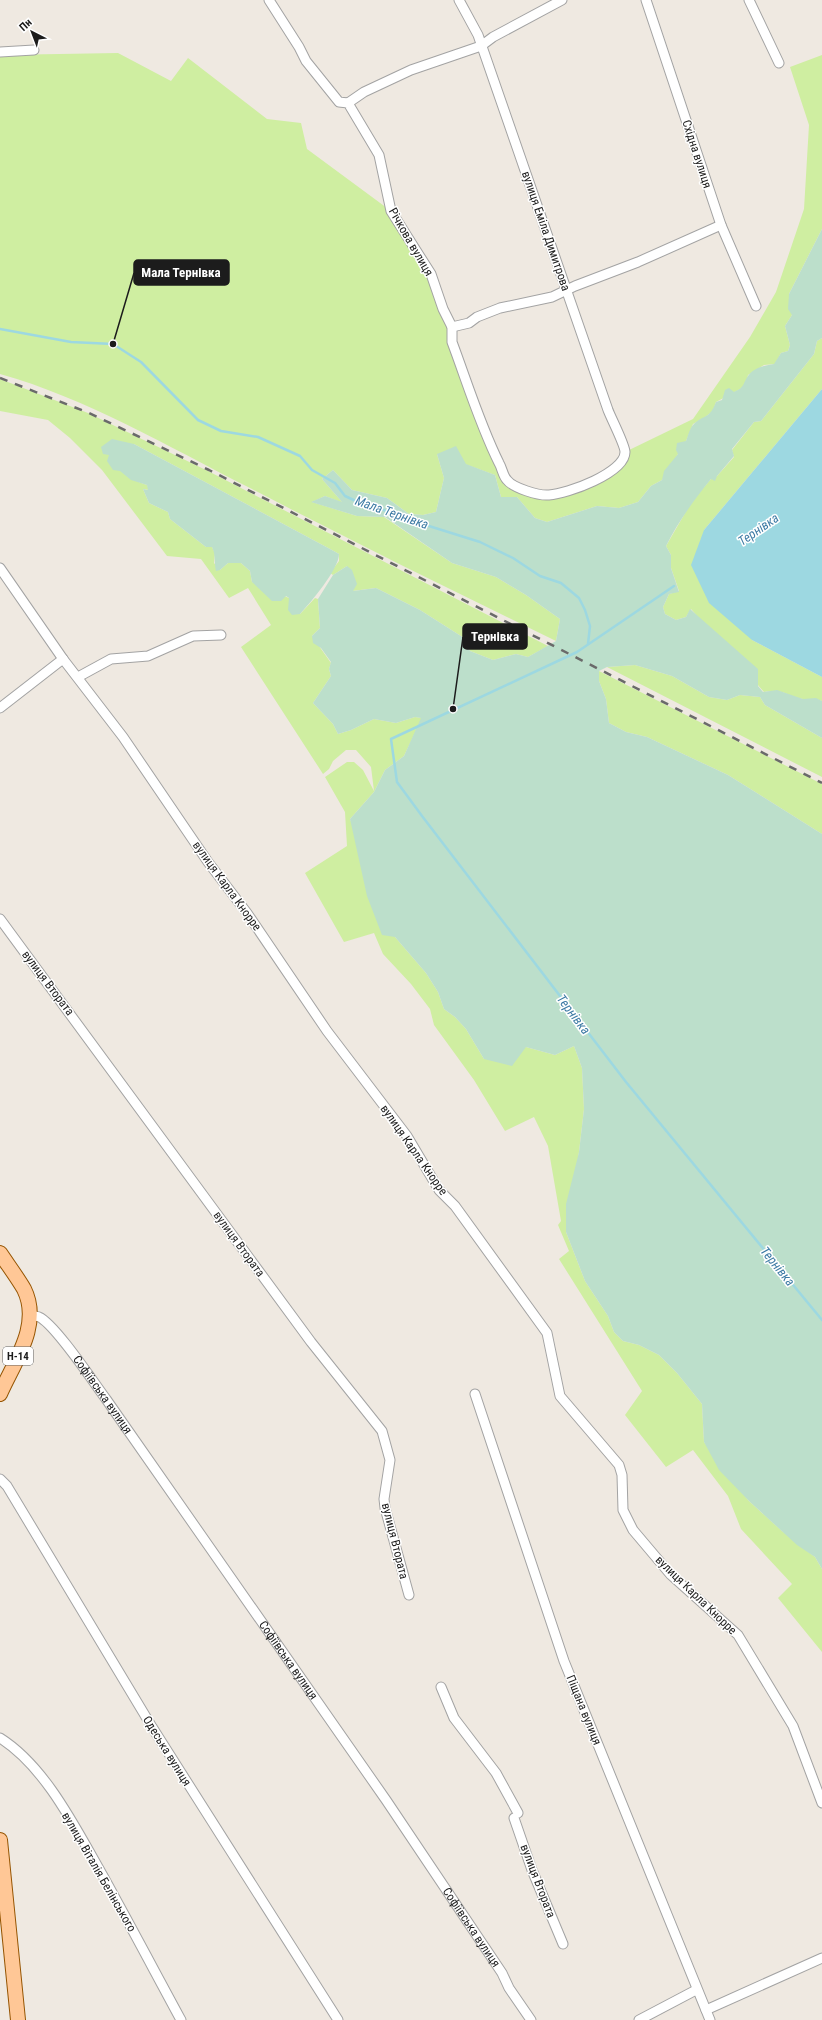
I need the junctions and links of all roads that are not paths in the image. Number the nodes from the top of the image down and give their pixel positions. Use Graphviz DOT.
graph roads {
  1 [pos="269,0"];
  2 [pos="459,0"];
  3 [pos="562,0"];
  4 [pos="646,0"];
  5 [pos="749,0"];
  6 [pos="481,46"];
  7 [pos="34,50"];
  8 [pos="0,52"];
  9 [pos="778,64"];
  10 [pos="348,103"];
  11 [pos="720,225"];
  12 [pos="566,290"];
  13 [pos="756,306"];
  14 [pos="452,327"];
  15 [pos="621,464"];
  16 [pos="0,568"];
  17 [pos="221,635"];
  18 [pos="63,659"];
  19 [pos="78,677"];
  20 [pos="0,708"];
  21 [pos="0,919"];
  22 [pos="0,1253"];
  23 [pos="30,1316"];
  24 [pos="0,1394"];
  25 [pos="475,1394"];
  26 [pos="0,1479"];
  27 [pos="409,1595"];
  28 [pos="441,1687"];
  29 [pos="0,1738"];
  30 [pos="822,1803"];
  31 [pos="0,1840"];
  32 [pos="563,1944"];
  33 [pos="822,1958"];
  34 [pos="696,1990"];
  35 [pos="706,2010"];
  36 [pos="18,2020"];
  37 [pos="181,2020"];
  38 [pos="338,2020"];
  39 [pos="531,2020"];
  40 [pos="639,2020"];
  41 [pos="710,2020"];
  1 -- 10 [label="street, Річкова вулиця"];
  2 -- 6 [label="street, вулиця Еміла Димитрова"];
  3 -- 6 [label="street"];
  4 -- 11 [label="street, Східна вулиця"];
  5 -- 9 [label="street"];
  6 -- 10 [label="street"];
  6 -- 12 [label="street, вулиця Еміла Димитрова"];
  7 -- 8 [label="street"];
  10 -- 14 [label="street, Річкова вулиця"];
  11 -- 12 [label="street"];
  11 -- 13 [label="street, Східна вулиця"];
  12 -- 14 [label="street"];
  12 -- 15 [label="street, вулиця Еміла Димитрова"];
  14 -- 15 [label="street, Річкова вулиця"];
  16 -- 18 [label="street, вулиця Карла Кнорре"];
  17 -- 19 [label="street"];
  18 -- 19 [label="street, вулиця Карла Кнорре"];
  18 -- 20 [label="street"];
  19 -- 30 [label="street, вулиця Карла Кнорре"];
  21 -- 27 [label="street, вулиця Втората"];
  22 -- 23 [label="main road, Н-14"];
  23 -- 24 [label="main road, Н-14"];
  23 -- 39 [label="street, Софіївська вулиця"];
  25 -- 34 [label="street, Піщана вулиця"];
  26 -- 38 [label="street, Одеська вулиця"];
  28 -- 32 [label="street, вулиця Втората"];
  29 -- 37 [label="street, вулиця Віталія Белінського"];
  31 -- 36 [label="main road"];
  33 -- 35 [label="street"];
  34 -- 35 [label="street, Піщана вулиця"];
  34 -- 40 [label="street"];
  35 -- 41 [label="street, Піщана вулиця"];
}
